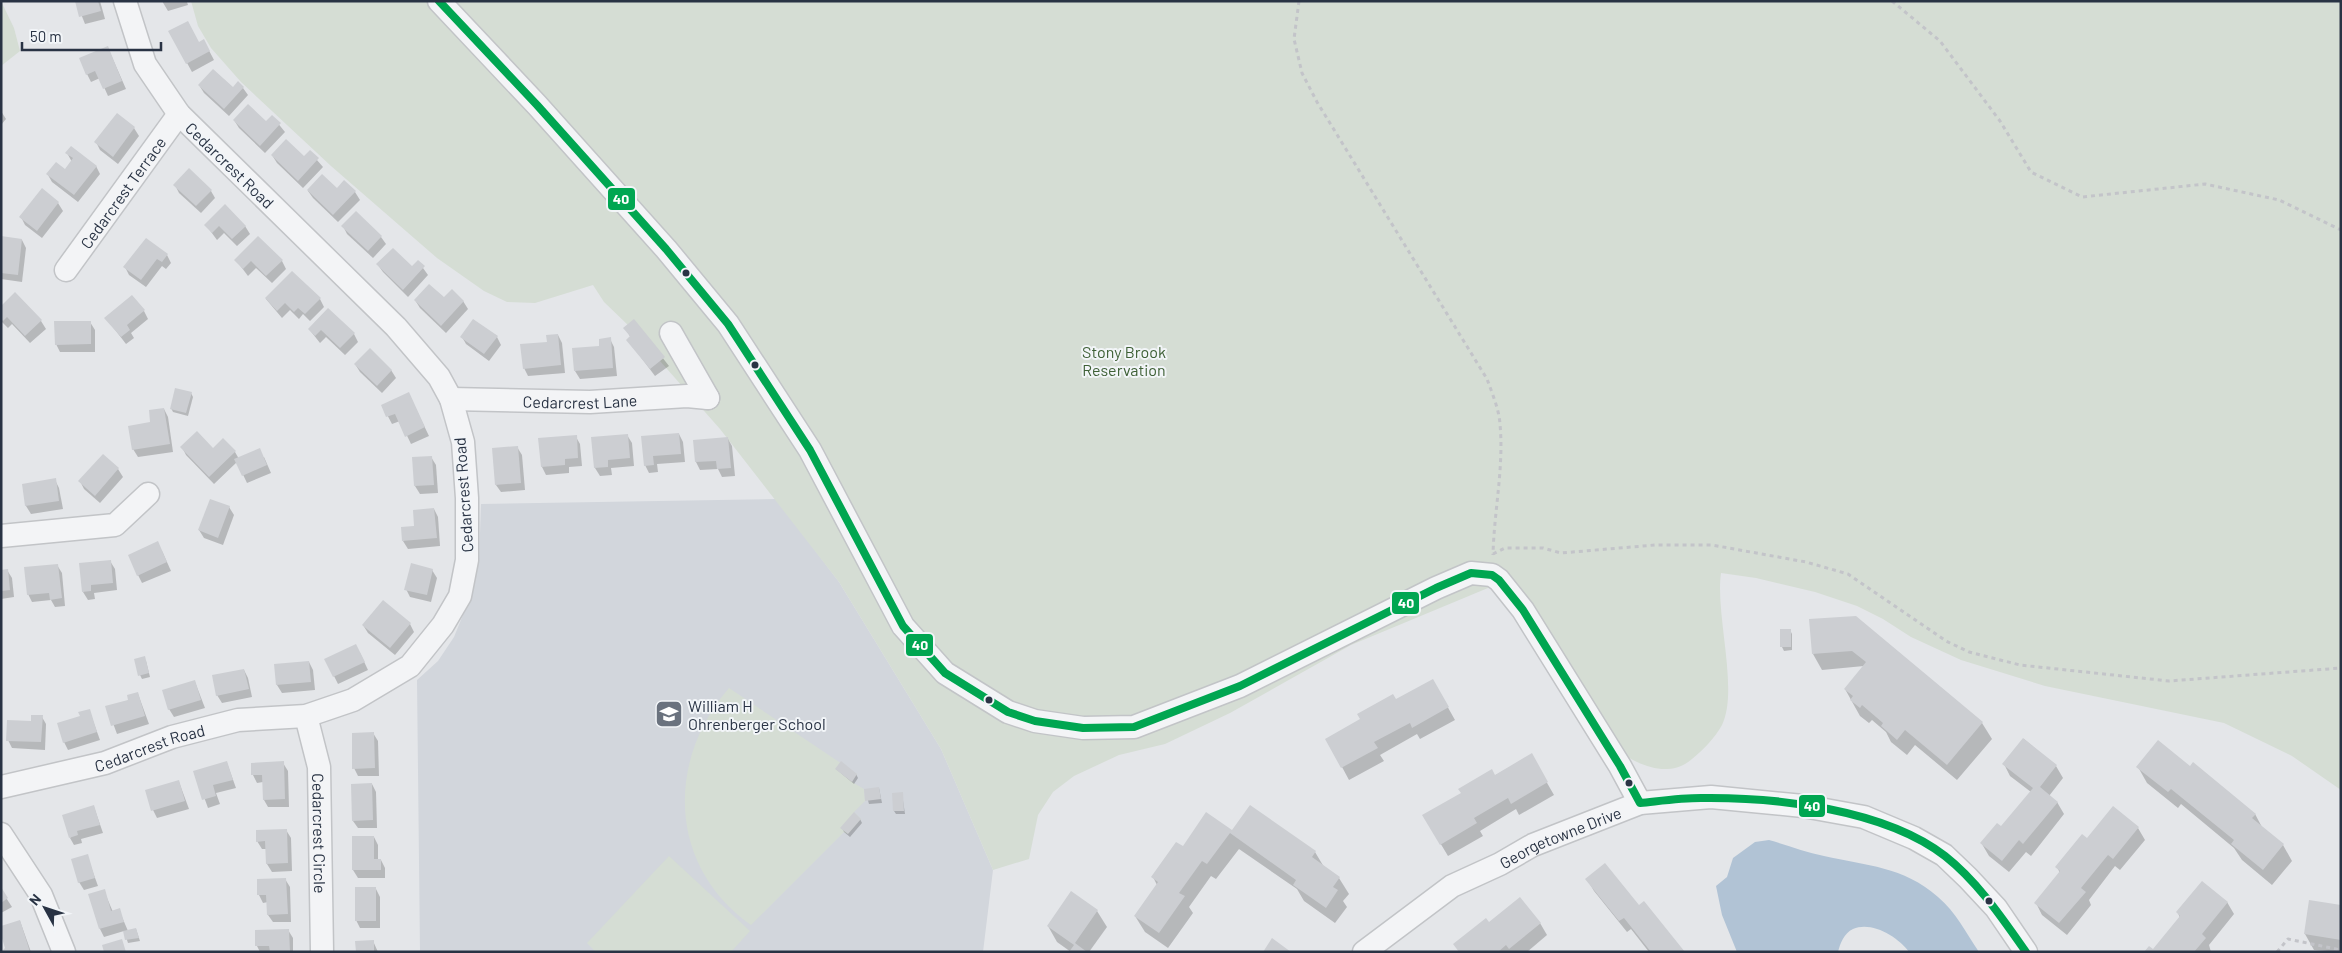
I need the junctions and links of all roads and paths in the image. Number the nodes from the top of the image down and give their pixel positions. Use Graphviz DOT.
graph roads {
  1 [pos="125,1"];
  2 [pos="439,1"];
  3 [pos="1299,1"];
  4 [pos="1892,1"];
  5 [pos="179,114"];
  6 [pos="2341,230"];
  7 [pos="66,270"];
  8 [pos="671,333"];
  9 [pos="450,399"];
  10 [pos="148,494"];
  11 [pos="1,536"];
  12 [pos="1492,564"];
  13 [pos="2341,668"];
  14 [pos="306,716"];
  15 [pos="1,787"];
  16 [pos="1640,803"];
  17 [pos="1,834"];
  18 [pos="2341,950"];
  19 [pos="64,952"];
  20 [pos="322,952"];
  21 [pos="1364,952"];
  22 [pos="2026,952"];
  23 [pos="2277,952"];
  1 -- 5 [label="street, Cedarcrest Road"];
  2 -- 12 [label="street"];
  3 -- 12 [label="path"];
  4 -- 6 [label="path"];
  5 -- 7 [label="street, Cedarcrest Terrace"];
  5 -- 9 [label="street, Cedarcrest Road"];
  8 -- 9 [label="street, Cedarcrest Lane"];
  9 -- 14 [label="street, Cedarcrest Road"];
  10 -- 11 [label="street"];
  12 -- 13 [label="path"];
  12 -- 16 [label="street"];
  14 -- 15 [label="street, Cedarcrest Road"];
  14 -- 20 [label="street, Cedarcrest Circle"];
  16 -- 21 [label="street, Georgetowne Drive"];
  16 -- 22 [label="street, Georgetowne Drive"];
  17 -- 19 [label="street"];
  18 -- 23 [label="path"];
}
